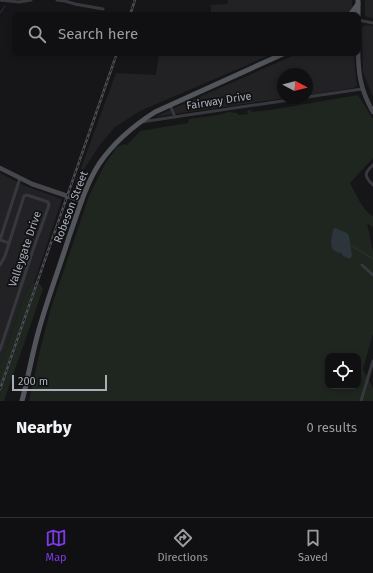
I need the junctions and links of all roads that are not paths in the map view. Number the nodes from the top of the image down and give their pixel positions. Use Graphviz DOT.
graph roads {
  1 [pos="0,0"];
  2 [pos="31,0"];
  3 [pos="57,0"];
  4 [pos="66,0"];
  5 [pos="358,2"];
  6 [pos="103,9"];
  7 [pos="352,12"];
  8 [pos="361,21"];
  9 [pos="373,23"];
  10 [pos="278,56"];
  11 [pos="358,56"];
  12 [pos="362,89"];
  13 [pos="313,96"];
  14 [pos="277,102"];
  15 [pos="170,105"];
  16 [pos="373,112"];
  17 [pos="175,117"];
  18 [pos="138,123"];
  19 [pos="373,165"];
  20 [pos="0,168"];
  21 [pos="20,178"];
  22 [pos="373,185"];
  23 [pos="82,201"];
  24 [pos="0,240"];
  25 [pos="9,243"];
  26 [pos="362,264"];
  27 [pos="0,265"];
  28 [pos="373,275"];
  29 [pos="0,350"];
  30 [pos="373,361"];
  31 [pos="372,370"];
  32 [pos="22,401"];
  33 [pos="361,401"];
  1 -- 2 [label="street"];
  3 -- 4 [label="street"];
  4 -- 6 [label="street"];
  5 -- 7 [label="main road"];
  8 -- 9 [label="street"];
  10 -- 15 [label="main road, Robeson Street"];
  11 -- 12 [label="main road"];
  12 -- 13 [label="street"];
  12 -- 16 [label="main road"];
  14 -- 17 [label="street, Fairway Drive"];
  15 -- 17 [label="street"];
  15 -- 18 [label="main road, Robeson Street"];
  17 -- 18 [label="street, Fairway Drive"];
  18 -- 23 [label="main road, Robeson Street"];
  19 -- 22 [label="street"];
  20 -- 21 [label="main road"];
  21 -- 23 [label="main road"];
  21 -- 24 [label="street"];
  23 -- 32 [label="main road, Robeson Street"];
  24 -- 25 [label="street, Valleygate Drive"];
  25 -- 27 [label="street, Valleygate Drive"];
  25 -- 29 [label="street, Valleygate Drive"];
  26 -- 28 [label="street"];
  30 -- 31 [label="street"];
  31 -- 33 [label="street"];
}
